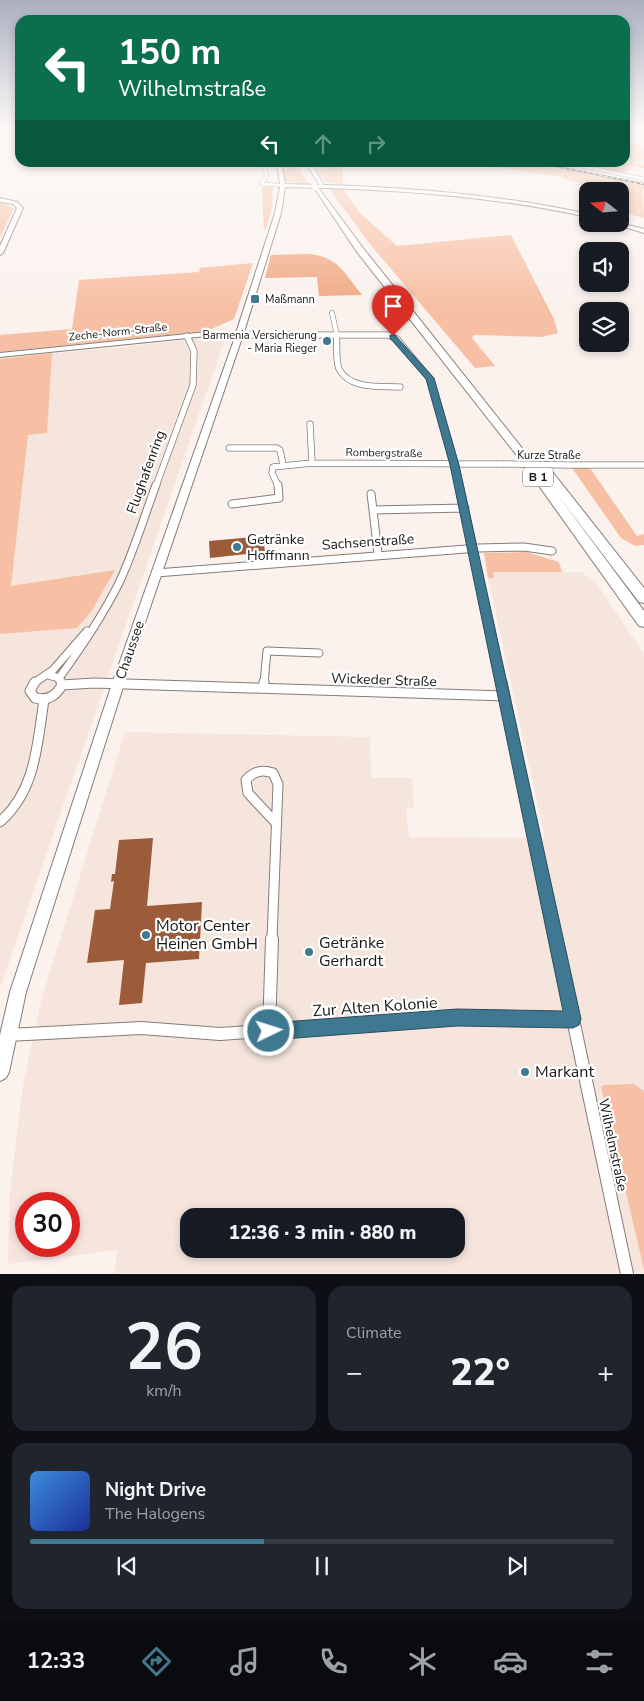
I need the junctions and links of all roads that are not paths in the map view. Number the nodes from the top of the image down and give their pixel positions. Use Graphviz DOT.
graph roads {
  1 [pos="280,188"];
  2 [pos="320,188"];
  3 [pos="320,188"];
  4 [pos="406,188"];
  5 [pos="0,200"];
  6 [pos="579,214"];
  7 [pos="629,227"];
  8 [pos="644,231"];
  9 [pos="0,253"];
  10 [pos="412,301"];
  11 [pos="332,313"];
  12 [pos="437,331"];
  13 [pos="239,335"];
  14 [pos="187,336"];
  15 [pos="338,336"];
  16 [pos="0,355"];
  17 [pos="400,387"];
  18 [pos="310,424"];
  19 [pos="228,448"];
  20 [pos="312,463"];
  21 [pos="283,465"];
  22 [pos="455,465"];
  23 [pos="644,465"];
  24 [pos="371,494"];
  25 [pos="232,504"];
  26 [pos="465,508"];
  27 [pos="373,510"];
  28 [pos="474,549"];
  29 [pos="552,551"];
  30 [pos="378,554"];
  31 [pos="156,573"];
  32 [pos="644,598"];
  33 [pos="101,614"];
  34 [pos="644,622"];
  35 [pos="319,653"];
  36 [pos="48,675"];
  37 [pos="61,681"];
  38 [pos="118,684"];
  39 [pos="263,688"];
  40 [pos="505,696"];
  41 [pos="44,700"];
  42 [pos="0,822"];
  43 [pos="276,824"];
  44 [pos="573,1019"];
  45 [pos="269,1031"];
  46 [pos="8,1036"];
  47 [pos="0,1072"];
  48 [pos="627,1274"];
  1 -- 13 [label="main road, Chaussee"];
  2 -- 10 [label="highway, B 1"];
  3 -- 34 [label="highway, B 1"];
  4 -- 6 [label="main road"];
  5 -- 9 [label="main road"];
  7 -- 8 [label="main road"];
  11 -- 15 [label="street"];
  12 -- 32 [label="highway, B 1"];
  13 -- 14 [label="main road, Zeche-Norm-Straße"];
  13 -- 15 [label="street, Wilhelmstraße"];
  13 -- 31 [label="main road, Chaussee"];
  14 -- 16 [label="main road, Zeche-Norm-Straße"];
  14 -- 33 [label="street, Flughafenring"];
  15 -- 17 [label="street"];
  15 -- 22 [label="street, Wilhelmstraße"];
  18 -- 20 [label="street"];
  19 -- 21 [label="street"];
  20 -- 21 [label="street, Rombergstraße"];
  20 -- 22 [label="street, Rombergstraße"];
  21 -- 25 [label="street"];
  22 -- 23 [label="street, Kurze Straße, bridge"];
  22 -- 26 [label="street, Wilhelmstraße"];
  24 -- 27 [label="street"];
  26 -- 27 [label="street"];
  26 -- 28 [label="street, Wilhelmstraße"];
  27 -- 30 [label="street"];
  28 -- 29 [label="street, Sachsenstraße"];
  28 -- 30 [label="street, Sachsenstraße"];
  28 -- 40 [label="street, Wilhelmstraße"];
  30 -- 31 [label="street, Sachsenstraße"];
  31 -- 38 [label="main road, Chaussee"];
  33 -- 36 [label="street, Flughafenring"];
  33 -- 37 [label="street, Flughafenring"];
  35 -- 39 [label="street"];
  36 -- 37 [label="street"];
  36 -- 41 [label="street, Flughafenring"];
  37 -- 38 [label="street"];
  37 -- 41 [label="street, Flughafenring"];
  38 -- 39 [label="street, Wickeder Straße"];
  38 -- 46 [label="main road, Chaussee"];
  39 -- 40 [label="street, Wickeder Straße"];
  40 -- 44 [label="street, Wilhelmstraße"];
  41 -- 42 [label="street"];
  43 -- 43 [label="street"];
  43 -- 45 [label="street"];
  44 -- 45 [label="street, Zur Alten Kolonie"];
  44 -- 48 [label="street, Wilhelmstraße"];
  45 -- 46 [label="street, Zur Alten Kolonie"];
  46 -- 47 [label="main road, Chaussee"];
}
